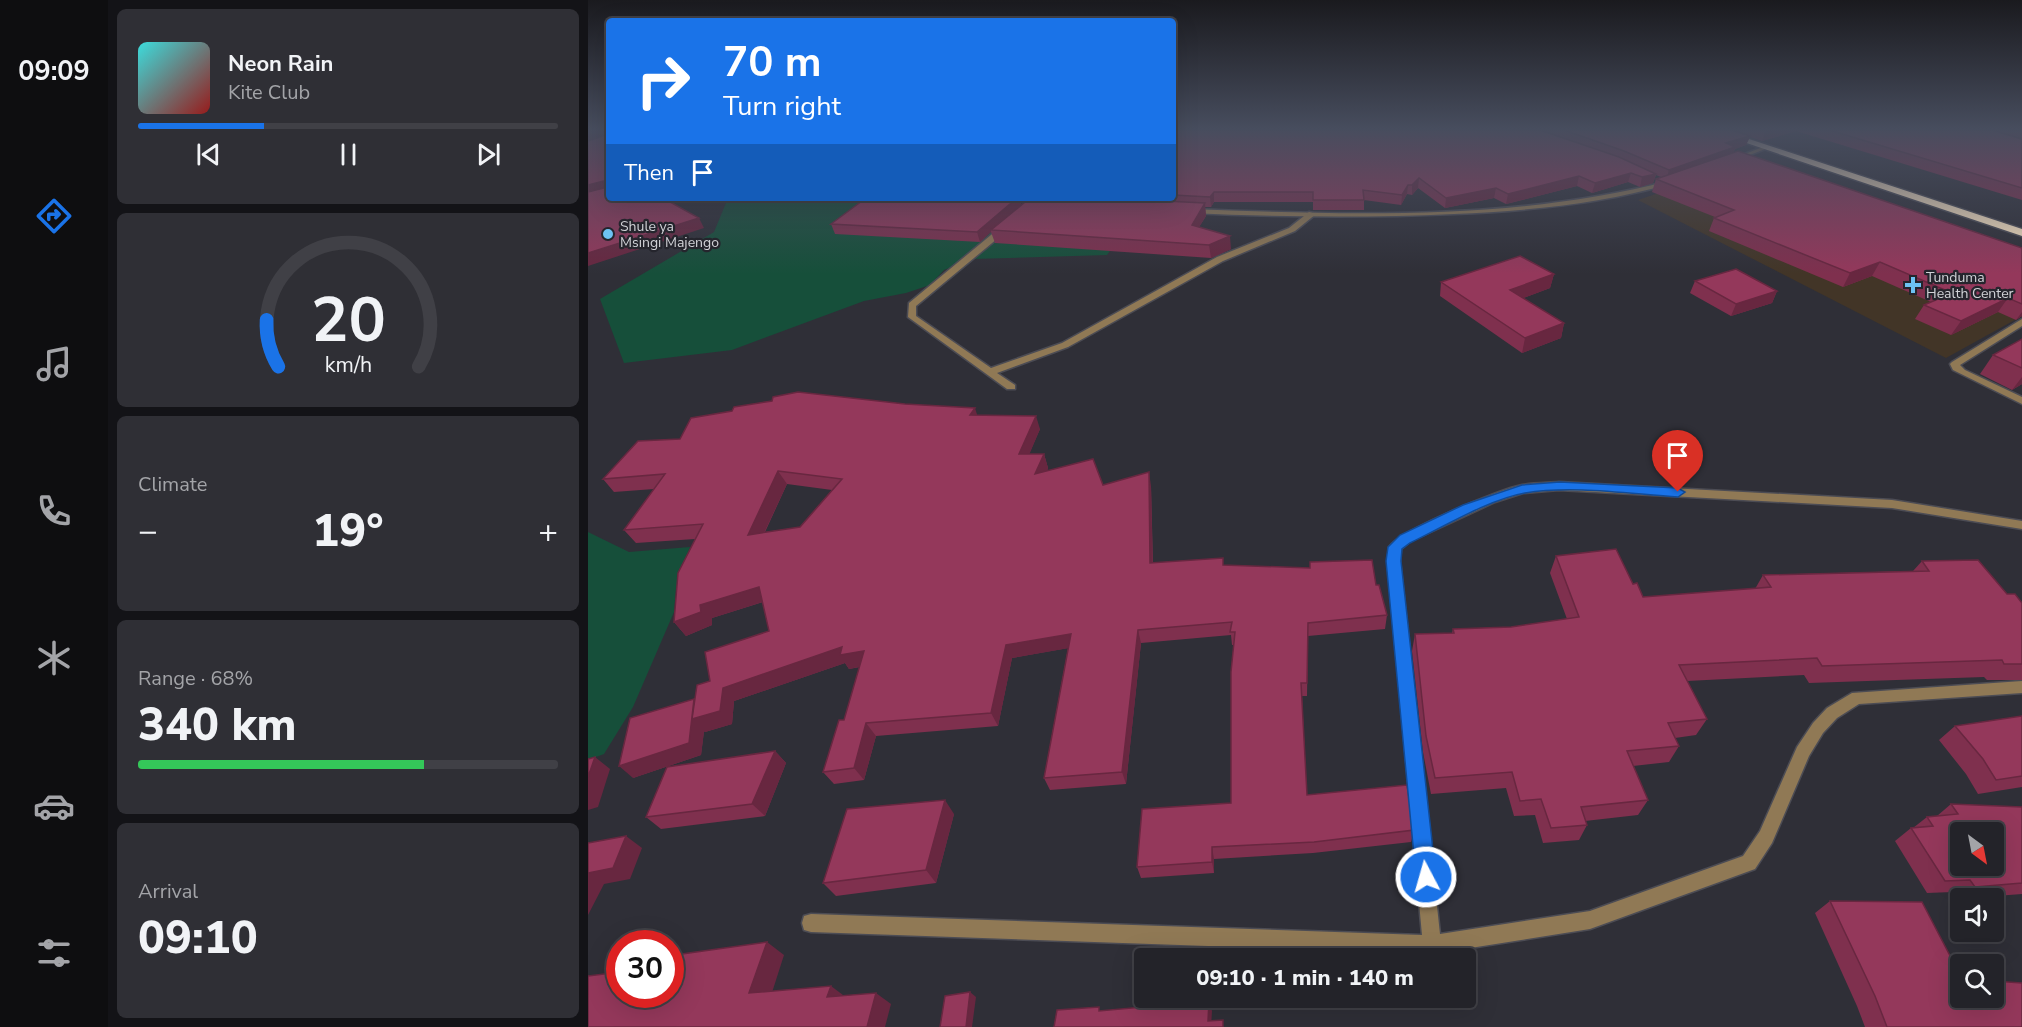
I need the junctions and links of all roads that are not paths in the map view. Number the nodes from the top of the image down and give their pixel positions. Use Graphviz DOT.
graph roads {
  1 [pos="1855,178"];
  2 [pos="1655,179"];
  3 [pos="1677,180"];
  4 [pos="1666,184"];
  5 [pos="1182,210"];
  6 [pos="1312,214"];
  7 [pos="1017,218"];
  8 [pos="2022,233"];
  9 [pos="2022,322"];
  10 [pos="990,372"];
  11 [pos="1011,387"];
  12 [pos="2022,401"];
  13 [pos="2022,525"];
  14 [pos="2022,687"];
  15 [pos="811,923"];
  16 [pos="1432,945"];
  1 -- 8 [label="highway"];
  2 -- 4 [label="street"];
  3 -- 4 [label="street"];
  4 -- 6 [label="street"];
  5 -- 6 [label="street"];
  6 -- 10 [label="street"];
  7 -- 10 [label="street"];
  9 -- 12 [label="street"];
  10 -- 11 [label="street"];
  13 -- 16 [label="street"];
  14 -- 16 [label="street"];
  15 -- 16 [label="street"];
}
